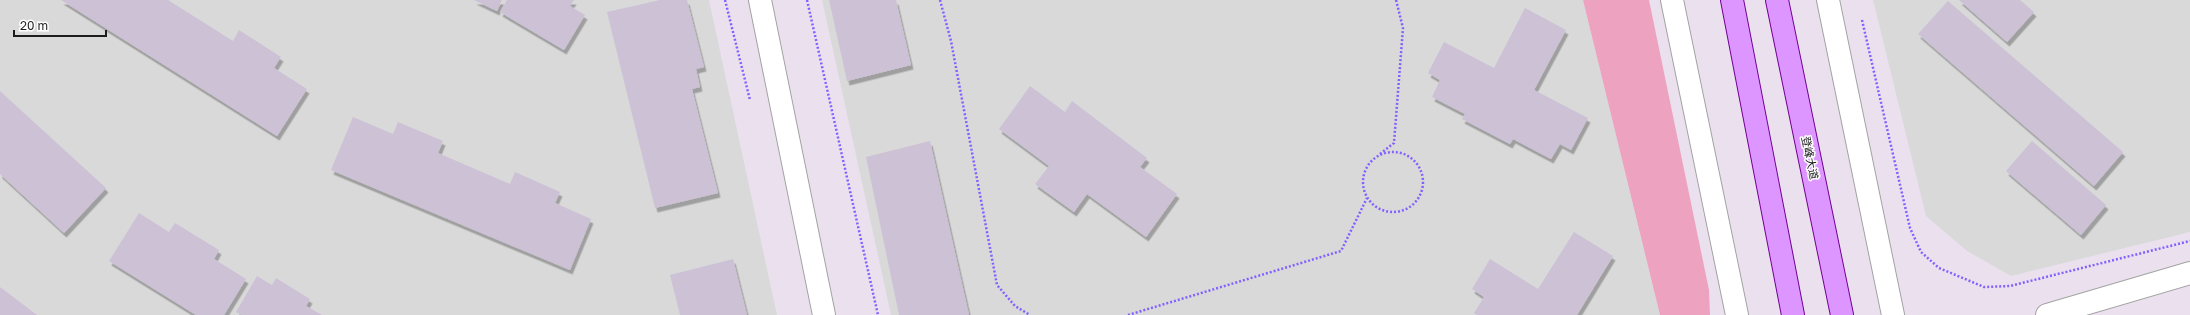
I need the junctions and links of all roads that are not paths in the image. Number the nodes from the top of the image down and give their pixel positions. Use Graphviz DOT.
graph roads {
  1 [pos="760,0"];
  2 [pos="1672,0"];
  3 [pos="1732,0"];
  4 [pos="1777,0"];
  5 [pos="1828,0"];
  6 [pos="2190,273"];
  7 [pos="824,315"];
  8 [pos="1737,315"];
  9 [pos="1792,315"];
  10 [pos="1842,315"];
  11 [pos="1893,315"];
  12 [pos="2047,315"];
  1 -- 7 [label="street"];
  2 -- 8 [label="street"];
  3 -- 9 [label="main road"];
  4 -- 10 [label="main road, 登峰大道"];
  5 -- 11 [label="street"];
  6 -- 12 [label="street"];
}
